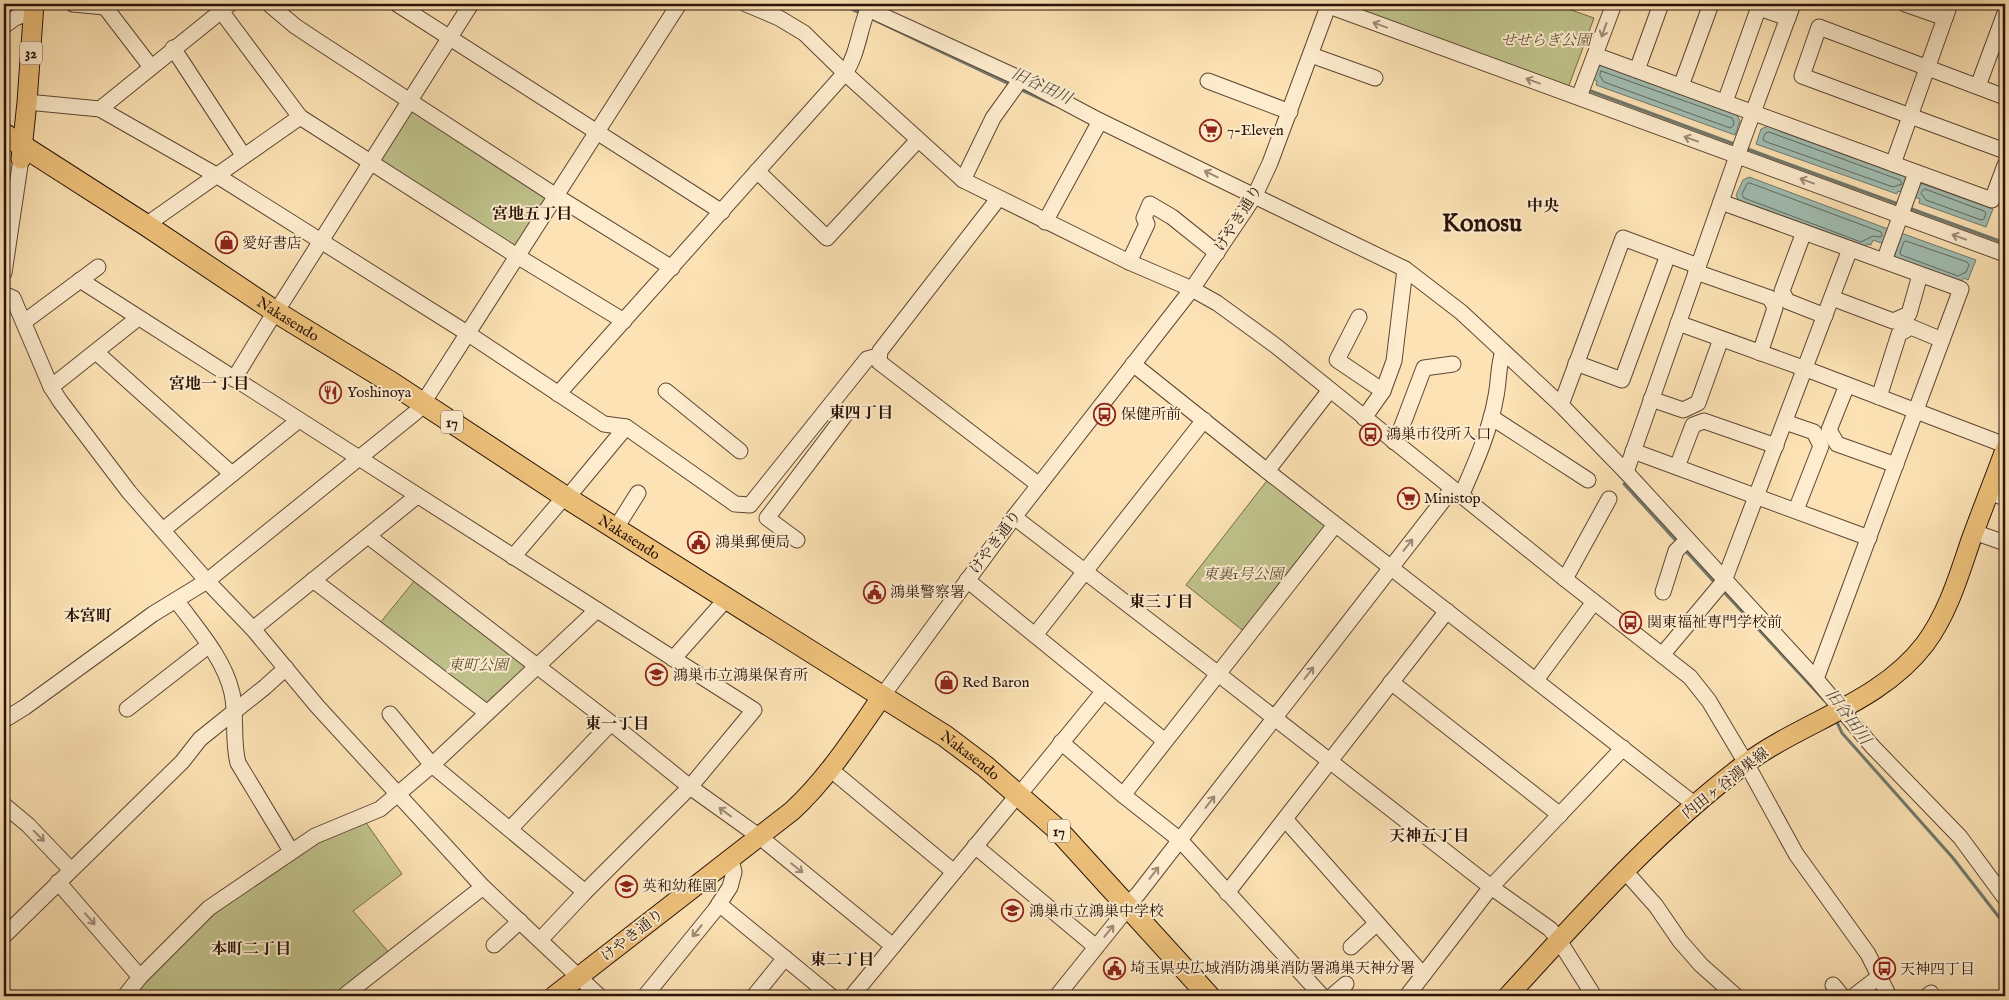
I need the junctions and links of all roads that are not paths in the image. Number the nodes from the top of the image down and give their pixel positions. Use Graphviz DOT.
graph roads {
  1 [pos="73,4"];
  2 [pos="269,4"];
  3 [pos="397,4"];
  4 [pos="471,4"];
  5 [pos="679,4"];
  6 [pos="746,4"];
  7 [pos="1614,4"];
  8 [pos="1661,4"];
  9 [pos="1711,4"];
  10 [pos="1905,4"];
  11 [pos="1950,4"];
  12 [pos="1329,5"];
  13 [pos="105,6"];
  14 [pos="1760,6"];
  15 [pos="34,7"];
  16 [pos="225,7"];
  17 [pos="1791,11"];
  18 [pos="2005,13"];
  19 [pos="1945,18"];
  20 [pos="4,26"];
  21 [pos="449,38"];
  22 [pos="174,48"];
  23 [pos="1311,55"];
  24 [pos="1595,55"];
  25 [pos="1927,66"];
  26 [pos="151,67"];
  27 [pos="1637,70"];
  28 [pos="845,73"];
  29 [pos="1374,78"];
  30 [pos="1021,79"];
  31 [pos="1208,81"];
  32 [pos="1681,86"];
  33 [pos="1978,86"];
  34 [pos="2005,97"];
  35 [pos="1579,98"];
  36 [pos="409,100"];
  37 [pos="28,102"];
  38 [pos="1725,102"];
  39 [pos="100,109"];
  40 [pos="1290,112"];
  41 [pos="1754,113"];
  42 [pos="1911,116"];
  43 [pos="300,117"];
  44 [pos="1100,121"];
  45 [pos="597,132"];
  46 [pos="4,134"];
  47 [pos="918,140"];
  48 [pos="16,151"];
  49 [pos="2005,151"];
  50 [pos="243,155"];
  51 [pos="1737,156"];
  52 [pos="370,161"];
  53 [pos="1893,164"];
  54 [pos="757,171"];
  55 [pos="1916,173"];
  56 [pos="2004,173"];
  57 [pos="216,176"];
  58 [pos="964,180"];
  59 [pos="1255,195"];
  60 [pos="556,196"];
  61 [pos="998,199"];
  62 [pos="1721,202"];
  63 [pos="722,212"];
  64 [pos="1901,216"];
  65 [pos="1045,222"];
  66 [pos="146,225"];
  67 [pos="1804,232"];
  68 [pos="320,242"];
  69 [pos="1850,249"];
  70 [pos="1217,252"];
  71 [pos="2005,254"];
  72 [pos="1668,255"];
  73 [pos="5,256"];
  74 [pos="517,256"];
  75 [pos="1884,261"];
  76 [pos="1129,262"];
  77 [pos="98,267"];
  78 [pos="672,268"];
  79 [pos="1405,269"];
  80 [pos="1697,269"];
  81 [pos="4,273"];
  82 [pos="1920,274"];
  83 [pos="80,280"];
  84 [pos="1192,289"];
  85 [pos="4,294"];
  86 [pos="1832,298"];
  87 [pos="273,316"];
  88 [pos="1825,316"];
  89 [pos="1359,317"];
  90 [pos="138,318"];
  91 [pos="624,321"];
  92 [pos="24,322"];
  93 [pos="1678,323"];
  94 [pos="467,333"];
  95 [pos="1722,339"];
  96 [pos="1942,340"];
  97 [pos="1503,350"];
  98 [pos="96,352"];
  99 [pos="1760,353"];
  100 [pos="878,356"];
  101 [pos="1576,363"];
  102 [pos="1133,364"];
  103 [pos="1453,364"];
  104 [pos="1806,369"];
  105 [pos="234,379"];
  106 [pos="1847,385"];
  107 [pos="51,387"];
  108 [pos="1330,390"];
  109 [pos="666,391"];
  110 [pos="1383,391"];
  111 [pos="558,394"];
  112 [pos="1879,397"];
  113 [pos="1651,399"];
  114 [pos="1561,406"];
  115 [pos="419,408"];
  116 [pos="1916,411"];
  117 [pos="845,415"];
  118 [pos="1491,417"];
  119 [pos="1364,418"];
  120 [pos="299,420"];
  121 [pos="1204,420"];
  122 [pos="1785,422"];
  123 [pos="626,426"];
  124 [pos="806,435"];
  125 [pos="1394,442"];
  126 [pos="2005,445"];
  127 [pos="1776,446"];
  128 [pos="820,447"];
  129 [pos="2005,450"];
  130 [pos="740,451"];
  131 [pos="1633,451"];
  132 [pos="358,459"];
  133 [pos="1896,465"];
  134 [pos="1677,467"];
  135 [pos="1267,471"];
  136 [pos="1626,472"];
  137 [pos="232,474"];
  138 [pos="1588,480"];
  139 [pos="1039,485"];
  140 [pos="1457,492"];
  141 [pos="638,493"];
  142 [pos="1997,495"];
  143 [pos="417,496"];
  144 [pos="1757,496"];
  145 [pos="1609,499"];
  146 [pos="563,501"];
  147 [pos="1796,510"];
  148 [pos="1014,517"];
  149 [pos="1335,525"];
  150 [pos="616,528"];
  151 [pos="162,530"];
  152 [pos="1974,532"];
  153 [pos="368,536"];
  154 [pos="1869,538"];
  155 [pos="797,540"];
  156 [pos="1687,540"];
  157 [pos="2005,543"];
  158 [pos="513,557"];
  159 [pos="1391,567"];
  160 [pos="1085,572"];
  161 [pos="1565,579"];
  162 [pos="314,580"];
  163 [pos="967,580"];
  164 [pos="207,581"];
  165 [pos="1724,581"];
  166 [pos="1663,592"];
  167 [pos="176,600"];
  168 [pos="1594,602"];
  169 [pos="720,606"];
  170 [pos="597,610"];
  171 [pos="1447,611"];
  172 [pos="253,628"];
  173 [pos="1035,635"];
  174 [pos="208,646"];
  175 [pos="1662,655"];
  176 [pos="673,659"];
  177 [pos="537,665"];
  178 [pos="286,668"];
  179 [pos="1217,673"];
  180 [pos="1536,680"];
  181 [pos="1816,680"];
  182 [pos="1391,682"];
  183 [pos="1103,692"];
  184 [pos="879,700"];
  185 [pos="127,709"];
  186 [pos="1841,710"];
  187 [pos="486,712"];
  188 [pos="233,713"];
  189 [pos="390,714"];
  190 [pos="1275,717"];
  191 [pos="4,720"];
  192 [pos="611,723"];
  193 [pos="1165,741"];
  194 [pos="1061,742"];
  195 [pos="1623,748"];
  196 [pos="1330,760"];
  197 [pos="1746,763"];
  198 [pos="432,764"];
  199 [pos="830,769"];
  200 [pos="690,787"];
  201 [pos="398,794"];
  202 [pos="1123,795"];
  203 [pos="1015,799"];
  204 [pos="1694,804"];
  205 [pos="4,805"];
  206 [pos="1560,815"];
  207 [pos="1285,819"];
  208 [pos="510,829"];
  209 [pos="760,837"];
  210 [pos="1180,840"];
  211 [pos="976,846"];
  212 [pos="291,851"];
  213 [pos="731,859"];
  214 [pos="71,870"];
  215 [pos="1624,870"];
  216 [pos="954,872"];
  217 [pos="58,882"];
  218 [pos="483,887"];
  219 [pos="1491,887"];
  220 [pos="585,892"];
  221 [pos="1227,893"];
  222 [pos="2005,898"];
  223 [pos="719,904"];
  224 [pos="1125,910"];
  225 [pos="520,921"];
  226 [pos="1377,923"];
  227 [pos="4,936"];
  228 [pos="1558,939"];
  229 [pos="541,940"];
  230 [pos="494,945"];
  231 [pos="893,946"];
  232 [pos="1096,947"];
  233 [pos="1351,947"];
  234 [pos="785,958"];
  235 [pos="1423,975"];
  236 [pos="1880,976"];
  237 [pos="140,977"];
  238 [pos="578,977"];
  239 [pos="1346,984"];
  240 [pos="1413,994"];
  241 [pos="125,996"];
  242 [pos="344,996"];
  243 [pos="554,996"];
  244 [pos="599,996"];
  245 [pos="645,996"];
  246 [pos="754,996"];
  247 [pos="831,996"];
  248 [pos="852,996"];
  249 [pos="1057,996"];
  250 [pos="1195,996"];
  251 [pos="1209,996"];
  252 [pos="1322,996"];
  253 [pos="1332,996"];
  254 [pos="1508,996"];
  255 [pos="1594,996"];
  256 [pos="1736,996"];
  257 [pos="1854,996"];
  258 [pos="1889,996"];
  1 -- 13 [label="street"];
  2 -- 36 [label="street"];
  3 -- 21 [label="street"];
  4 -- 21 [label="street"];
  5 -- 45 [label="street"];
  6 -- 28 [label="street"];
  7 -- 24 [label="street, one-way"];
  8 -- 27 [label="street"];
  9 -- 32 [label="street"];
  10 -- 19 [label="street"];
  11 -- 19 [label="street"];
  12 -- 23 [label="street, けやき通り"];
  35 -- 12 [label="street, one-way"];
  13 -- 26 [label="street"];
  14 -- 17 [label="street"];
  14 -- 38 [label="street"];
  15 -- 20 [label="street"];
  15 -- 37 [label="main road, 32"];
  16 -- 22 [label="street"];
  16 -- 43 [label="street"];
  17 -- 41 [label="street"];
  18 -- 33 [label="street"];
  19 -- 25 [label="street"];
  21 -- 36 [label="street"];
  21 -- 45 [label="street"];
  22 -- 26 [label="street"];
  22 -- 50 [label="street"];
  23 -- 29 [label="street"];
  23 -- 40 [label="street, けやき通り"];
  24 -- 27 [label="street"];
  24 -- 35 [label="street"];
  25 -- 33 [label="street"];
  25 -- 42 [label="street"];
  25 -- 42 [label="street"];
  26 -- 39 [label="street"];
  27 -- 32 [label="street"];
  28 -- 30 [label="street"];
  28 -- 47 [label="street"];
  28 -- 54 [label="street"];
  30 -- 44 [label="street"];
  30 -- 58 [label="street"];
  31 -- 40 [label="street"];
  32 -- 38 [label="street"];
  33 -- 34 [label="street"];
  51 -- 35 [label="street, one-way"];
  36 -- 52 [label="street"];
  36 -- 60 [label="street"];
  37 -- 39 [label="street"];
  37 -- 48 [label="main road, 32"];
  38 -- 41 [label="street"];
  39 -- 57 [label="street"];
  40 -- 59 [label="street, けやき通り"];
  41 -- 51 [label="street"];
  41 -- 53 [label="street"];
  42 -- 49 [label="street"];
  42 -- 53 [label="street"];
  43 -- 50 [label="street"];
  43 -- 52 [label="street"];
  59 -- 44 [label="street, one-way"];
  44 -- 65 [label="street"];
  45 -- 60 [label="street"];
  45 -- 63 [label="street"];
  46 -- 48 [label="highway, Nakasendo / 17"];
  47 -- 54 [label="street"];
  47 -- 58 [label="street"];
  48 -- 66 [label="highway, Nakasendo / 17"];
  48 -- 73 [label="street"];
  48 -- 87 [label="highway, Nakasendo / 17"];
  50 -- 57 [label="street"];
  51 -- 62 [label="street"];
  64 -- 51 [label="street, one-way"];
  52 -- 68 [label="street"];
  52 -- 74 [label="street"];
  53 -- 55 [label="street"];
  54 -- 63 [label="street"];
  55 -- 56 [label="street"];
  55 -- 64 [label="street"];
  57 -- 66 [label="street"];
  57 -- 68 [label="street"];
  58 -- 61 [label="street"];
  59 -- 70 [label="street, けやき通り"];
  59 -- 79 [label="street"];
  60 -- 74 [label="street"];
  60 -- 78 [label="street"];
  61 -- 65 [label="street"];
  61 -- 100 [label="street"];
  62 -- 67 [label="street"];
  62 -- 80 [label="street"];
  63 -- 78 [label="street"];
  71 -- 64 [label="street, one-way"];
  64 -- 75 [label="street"];
  65 -- 76 [label="street"];
  66 -- 87 [label="highway, Nakasendo / 17"];
  67 -- 69 [label="street"];
  67 -- 88 [label="street"];
  68 -- 87 [label="street"];
  68 -- 94 [label="street"];
  69 -- 75 [label="street"];
  69 -- 86 [label="street"];
  70 -- 76 [label="street"];
  70 -- 84 [label="street, けやき通り"];
  72 -- 80 [label="street"];
  72 -- 101 [label="street"];
  72 -- 101 [label="street"];
  73 -- 81 [label="street"];
  74 -- 91 [label="street"];
  74 -- 94 [label="street"];
  75 -- 82 [label="street"];
  76 -- 84 [label="street"];
  77 -- 83 [label="street"];
  78 -- 91 [label="street"];
  79 -- 97 [label="street"];
  79 -- 110 [label="street"];
  80 -- 93 [label="street"];
  80 -- 99 [label="street"];
  82 -- 86 [label="street"];
  82 -- 96 [label="street"];
  83 -- 90 [label="street"];
  83 -- 92 [label="street"];
  84 -- 102 [label="street, けやき通り"];
  84 -- 108 [label="street"];
  85 -- 92 [label="street"];
  86 -- 88 [label="street"];
  87 -- 105 [label="street"];
  87 -- 115 [label="highway, Nakasendo / 17"];
  88 -- 104 [label="street"];
  89 -- 110 [label="street"];
  90 -- 98 [label="street"];
  90 -- 105 [label="street"];
  91 -- 111 [label="street"];
  92 -- 107 [label="street"];
  93 -- 95 [label="street"];
  93 -- 113 [label="street"];
  94 -- 111 [label="street"];
  94 -- 115 [label="street"];
  95 -- 99 [label="street"];
  95 -- 113 [label="street"];
  96 -- 112 [label="street"];
  96 -- 116 [label="street"];
  97 -- 114 [label="street"];
  97 -- 118 [label="street"];
  98 -- 107 [label="street"];
  98 -- 137 [label="street"];
  99 -- 104 [label="street"];
  100 -- 124 [label="street"];
  100 -- 139 [label="street"];
  101 -- 114 [label="street"];
  102 -- 121 [label="street"];
  102 -- 139 [label="street, けやき通り"];
  103 -- 125 [label="street"];
  104 -- 106 [label="street"];
  104 -- 122 [label="street"];
  105 -- 120 [label="street"];
  106 -- 112 [label="street"];
  106 -- 133 [label="street"];
  107 -- 151 [label="street"];
  108 -- 119 [label="street"];
  108 -- 135 [label="street"];
  109 -- 130 [label="street"];
  110 -- 119 [label="street"];
  111 -- 123 [label="street"];
  112 -- 116 [label="street"];
  113 -- 131 [label="street"];
  114 -- 136 [label="street"];
  115 -- 132 [label="street"];
  115 -- 146 [label="highway, Nakasendo / 17"];
  116 -- 126 [label="street"];
  116 -- 133 [label="street"];
  117 -- 128 [label="street"];
  118 -- 138 [label="street"];
  118 -- 140 [label="street"];
  119 -- 125 [label="street"];
  120 -- 132 [label="street"];
  120 -- 137 [label="street"];
  121 -- 135 [label="street"];
  121 -- 160 [label="street"];
  122 -- 127 [label="street"];
  122 -- 147 [label="street"];
  123 -- 124 [label="street"];
  123 -- 146 [label="street"];
  124 -- 128 [label="street"];
  125 -- 140 [label="street"];
  127 -- 134 [label="street"];
  127 -- 144 [label="street"];
  128 -- 155 [label="street"];
  129 -- 142 [label="main road, 内田ヶ谷鴻巣線"];
  131 -- 134 [label="street"];
  131 -- 136 [label="street"];
  132 -- 143 [label="street"];
  132 -- 164 [label="street"];
  133 -- 154 [label="street"];
  134 -- 144 [label="street"];
  135 -- 149 [label="street"];
  136 -- 156 [label="street"];
  137 -- 151 [label="street"];
  139 -- 148 [label="street, けやき通り"];
  159 -- 140 [label="street, one-way"];
  140 -- 161 [label="street"];
  141 -- 150 [label="street"];
  142 -- 152 [label="main road, 内田ヶ谷鴻巣線"];
  143 -- 153 [label="street"];
  143 -- 158 [label="street"];
  144 -- 147 [label="street"];
  144 -- 165 [label="street"];
  145 -- 161 [label="street"];
  146 -- 150 [label="highway, Nakasendo / 17"];
  146 -- 158 [label="street"];
  146 -- 169 [label="highway, Nakasendo / 17"];
  147 -- 154 [label="street"];
  148 -- 160 [label="street"];
  148 -- 163 [label="street, けやき通り"];
  149 -- 159 [label="street"];
  149 -- 179 [label="street"];
  150 -- 184 [label="highway, Nakasendo / 17"];
  151 -- 164 [label="street"];
  152 -- 157 [label="street"];
  152 -- 186 [label="main road, 内田ヶ谷鴻巣線"];
  153 -- 162 [label="street"];
  153 -- 177 [label="street"];
  154 -- 181 [label="street"];
  156 -- 165 [label="street"];
  156 -- 166 [label="street"];
  158 -- 170 [label="street"];
  159 -- 171 [label="street"];
  190 -- 159 [label="street, one-way"];
  160 -- 173 [label="street"];
  160 -- 179 [label="street"];
  161 -- 168 [label="street"];
  162 -- 172 [label="street"];
  162 -- 187 [label="street"];
  163 -- 173 [label="street"];
  163 -- 184 [label="street, けやき通り"];
  164 -- 167 [label="street"];
  164 -- 172 [label="street"];
  165 -- 175 [label="street"];
  165 -- 181 [label="street"];
  167 -- 174 [label="street"];
  167 -- 191 [label="street"];
  168 -- 175 [label="street"];
  168 -- 180 [label="street"];
  169 -- 176 [label="street"];
  169 -- 184 [label="highway, Nakasendo / 17"];
  170 -- 176 [label="street"];
  170 -- 177 [label="street"];
  171 -- 180 [label="street"];
  171 -- 182 [label="street"];
  172 -- 178 [label="street"];
  173 -- 183 [label="street"];
  174 -- 185 [label="street"];
  174 -- 188 [label="street"];
  175 -- 197 [label="street"];
  176 -- 200 [label="street"];
  177 -- 187 [label="street"];
  177 -- 192 [label="street"];
  178 -- 188 [label="street"];
  178 -- 201 [label="street"];
  179 -- 190 [label="street"];
  179 -- 193 [label="street"];
  180 -- 195 [label="street"];
  181 -- 186 [label="street"];
  182 -- 196 [label="street"];
  182 -- 206 [label="street"];
  183 -- 193 [label="street"];
  183 -- 194 [label="street"];
  184 -- 199 [label="main road, けやき通り"];
  184 -- 203 [label="highway, Nakasendo / 17"];
  186 -- 197 [label="main road, 内田ヶ谷鴻巣線"];
  186 -- 222 [label="street"];
  187 -- 198 [label="street"];
  188 -- 212 [label="street"];
  188 -- 214 [label="street"];
  189 -- 198 [label="street"];
  190 -- 196 [label="street"];
  210 -- 190 [label="street, one-way"];
  192 -- 200 [label="street"];
  192 -- 208 [label="street"];
  193 -- 202 [label="street"];
  194 -- 202 [label="street"];
  194 -- 203 [label="street"];
  195 -- 204 [label="street"];
  195 -- 206 [label="street"];
  196 -- 207 [label="street"];
  196 -- 219 [label="street"];
  197 -- 204 [label="main road, 内田ヶ谷鴻巣線"];
  197 -- 236 [label="street"];
  198 -- 201 [label="street"];
  198 -- 208 [label="street"];
  199 -- 209 [label="main road, けやき通り"];
  199 -- 216 [label="street"];
  209 -- 200 [label="street, one-way"];
  200 -- 220 [label="street"];
  201 -- 212 [label="street"];
  201 -- 218 [label="street"];
  202 -- 210 [label="street"];
  203 -- 211 [label="street"];
  203 -- 224 [label="highway, Nakasendo / 17"];
  204 -- 215 [label="main road, 内田ヶ谷鴻巣線"];
  205 -- 214 [label="street, one-way"];
  206 -- 219 [label="street"];
  207 -- 221 [label="street"];
  207 -- 226 [label="street"];
  208 -- 220 [label="street"];
  209 -- 213 [label="main road, けやき通り"];
  209 -- 231 [label="street, one-way"];
  210 -- 221 [label="street"];
  224 -- 210 [label="street, one-way"];
  211 -- 216 [label="street"];
  211 -- 232 [label="street"];
  212 -- 237 [label="street"];
  213 -- 223 [label="street"];
  213 -- 238 [label="main road, けやき通り"];
  214 -- 217 [label="street"];
  215 -- 228 [label="main road, 内田ヶ谷鴻巣線"];
  215 -- 256 [label="street"];
  216 -- 231 [label="street"];
  217 -- 227 [label="street"];
  217 -- 237 [label="street, one-way"];
  218 -- 225 [label="street"];
  218 -- 242 [label="street"];
  219 -- 228 [label="street"];
  219 -- 235 [label="street"];
  220 -- 229 [label="street"];
  221 -- 252 [label="street"];
  223 -- 234 [label="street"];
  223 -- 245 [label="street, one-way"];
  232 -- 224 [label="street, one-way"];
  224 -- 250 [label="highway, Nakasendo / 17"];
  224 -- 251 [label="highway, Nakasendo / 17"];
  225 -- 229 [label="street"];
  225 -- 230 [label="street"];
  226 -- 233 [label="street"];
  226 -- 235 [label="street"];
  228 -- 254 [label="main road, 内田ヶ谷鴻巣線"];
  228 -- 255 [label="street"];
  229 -- 238 [label="street"];
  231 -- 248 [label="street"];
  232 -- 249 [label="street"];
  234 -- 246 [label="street"];
  234 -- 247 [label="street"];
  235 -- 240 [label="street"];
  236 -- 257 [label="street"];
  236 -- 258 [label="street"];
  237 -- 241 [label="street"];
  238 -- 243 [label="main road, けやき通り"];
  238 -- 244 [label="street"];
  239 -- 253 [label="street"];
}
